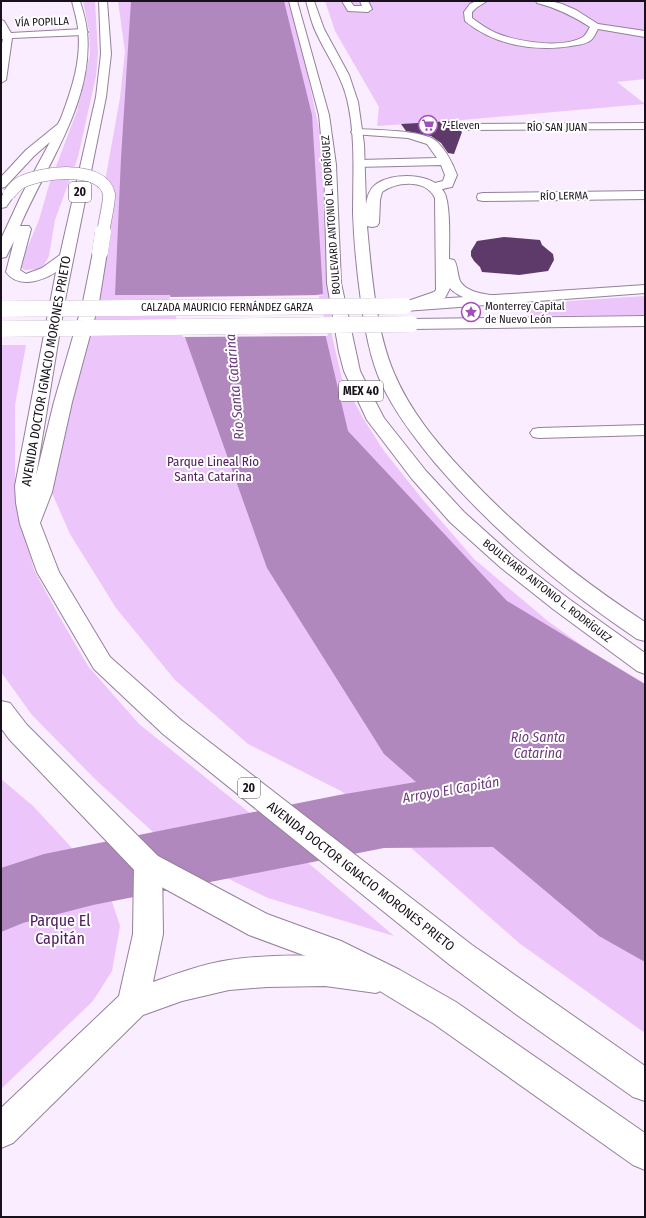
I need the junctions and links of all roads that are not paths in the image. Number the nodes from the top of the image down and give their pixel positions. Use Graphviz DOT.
graph roads {
  1 [pos="76,1"];
  2 [pos="103,1"];
  3 [pos="293,1"];
  4 [pos="310,1"];
  5 [pos="346,1"];
  6 [pos="364,1"];
  7 [pos="483,1"];
  8 [pos="540,1"];
  9 [pos="1,23"];
  10 [pos="595,26"];
  11 [pos="84,32"];
  12 [pos="645,34"];
  13 [pos="5,35"];
  14 [pos="1,80"];
  15 [pos="66,122"];
  16 [pos="645,126"];
  17 [pos="468,127"];
  18 [pos="357,132"];
  19 [pos="445,161"];
  20 [pos="360,166"];
  21 [pos="440,186"];
  22 [pos="3,195"];
  23 [pos="645,195"];
  24 [pos="27,196"];
  25 [pos="483,197"];
  26 [pos="362,246"];
  27 [pos="1,254"];
  28 [pos="65,258"];
  29 [pos="645,289"];
  30 [pos="496,300"];
  31 [pos="408,306"];
  32 [pos="1,309"];
  33 [pos="645,321"];
  34 [pos="1,329"];
  35 [pos="645,430"];
  36 [pos="539,432"];
  37 [pos="30,524"];
  38 [pos="645,633"];
  39 [pos="645,665"];
  40 [pos="1,710"];
  41 [pos="148,864"];
  42 [pos="389,980"];
  43 [pos="134,1004"];
  44 [pos="645,1085"];
  45 [pos="1,1131"];
  46 [pos="645,1153"];
  1 -- 11 [label="main road"];
  2 -- 28 [label="main road, AVENIDA DOCTOR IGNACIO MORONES PRIETO / 20"];
  3 -- 39 [label="main road, BOULEVARD ANTONIO L. RODRÍGUEZ / MEX 40"];
  4 -- 18 [label="main road, BOULEVARD ANTONIO L. RODRÍGUEZ / MEX 40"];
  5 -- 6 [label="main road"];
  7 -- 10 [label="main road"];
  8 -- 10 [label="main road"];
  9 -- 13 [label="main road"];
  10 -- 12 [label="main road"];
  11 -- 13 [label="main road, VÍA POPILLA"];
  11 -- 15 [label="main road"];
  13 -- 14 [label="main road"];
  15 -- 22 [label="main road"];
  15 -- 24 [label="main road"];
  16 -- 17 [label="main road, RÍO SAN JUAN"];
  18 -- 19 [label="main road"];
  18 -- 20 [label="main road, BOULEVARD ANTONIO L. RODRÍGUEZ / MEX 40"];
  19 -- 20 [label="main road"];
  19 -- 21 [label="main road"];
  20 -- 21 [label="main road"];
  20 -- 26 [label="main road, BOULEVARD ANTONIO L. RODRÍGUEZ / MEX 40"];
  21 -- 26 [label="main road"];
  21 -- 30 [label="main road"];
  21 -- 31 [label="main road"];
  22 -- 37 [label="main road, bridge"];
  23 -- 25 [label="main road, RÍO LERMA"];
  24 -- 27 [label="main road"];
  24 -- 28 [label="main road"];
  26 -- 38 [label="main road, BOULEVARD ANTONIO L. RODRÍGUEZ / MEX 40"];
  28 -- 37 [label="main road, AVENIDA DOCTOR IGNACIO MORONES PRIETO / 20"];
  29 -- 30 [label="main road, CALZADA MAURICIO FERNÁNDEZ GARZA"];
  30 -- 31 [label="main road, CALZADA MAURICIO FERNÁNDEZ GARZA"];
  31 -- 32 [label="main road, CALZADA MAURICIO FERNÁNDEZ GARZA, bridge"];
  33 -- 34 [label="main road, CALZADA MAURICIO FERNÁNDEZ GARZA, bridge"];
  35 -- 36 [label="main road"];
  37 -- 44 [label="main road, AVENIDA DOCTOR IGNACIO MORONES PRIETO / 20"];
  40 -- 41 [label="main road"];
  41 -- 42 [label="main road"];
  41 -- 43 [label="main road"];
  42 -- 43 [label="main road"];
  42 -- 46 [label="main road"];
  43 -- 45 [label="main road"];
}
